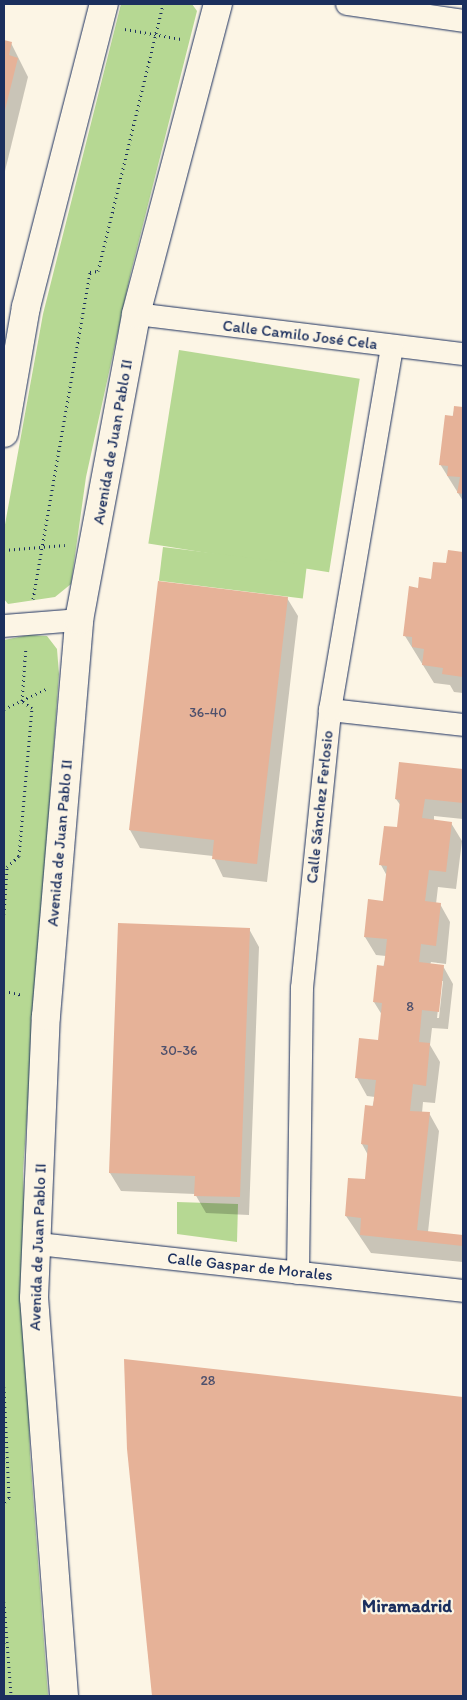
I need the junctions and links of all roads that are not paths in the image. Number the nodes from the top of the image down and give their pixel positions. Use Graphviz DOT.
graph roads {
  1 [pos="218,4"];
  2 [pos="347,4"];
  3 [pos="101,14"];
  4 [pos="463,21"];
  5 [pos="136,314"];
  6 [pos="392,346"];
  7 [pos="463,354"];
  8 [pos="4,433"];
  9 [pos="79,620"];
  10 [pos="4,626"];
  11 [pos="330,710"];
  12 [pos="463,725"];
  13 [pos="38,1244"];
  14 [pos="298,1273"];
  15 [pos="463,1291"];
  16 [pos="64,1696"];
  1 -- 5 [label="street, Avenida de Juan Pablo II"];
  2 -- 4 [label="street"];
  3 -- 8 [label="street"];
  5 -- 6 [label="street, Calle Camilo José Cela"];
  5 -- 9 [label="street, Avenida de Juan Pablo II"];
  6 -- 7 [label="street, Calle Camilo José Cela"];
  6 -- 11 [label="street, Calle Sánchez Ferlosio"];
  9 -- 10 [label="street"];
  9 -- 13 [label="street, Avenida de Juan Pablo II"];
  11 -- 12 [label="street"];
  11 -- 14 [label="street, Calle Sánchez Ferlosio"];
  13 -- 14 [label="street, Calle Gaspar de Morales"];
  13 -- 16 [label="street, Avenida de Juan Pablo II"];
  14 -- 15 [label="street, Calle Gaspar de Morales"];
}
